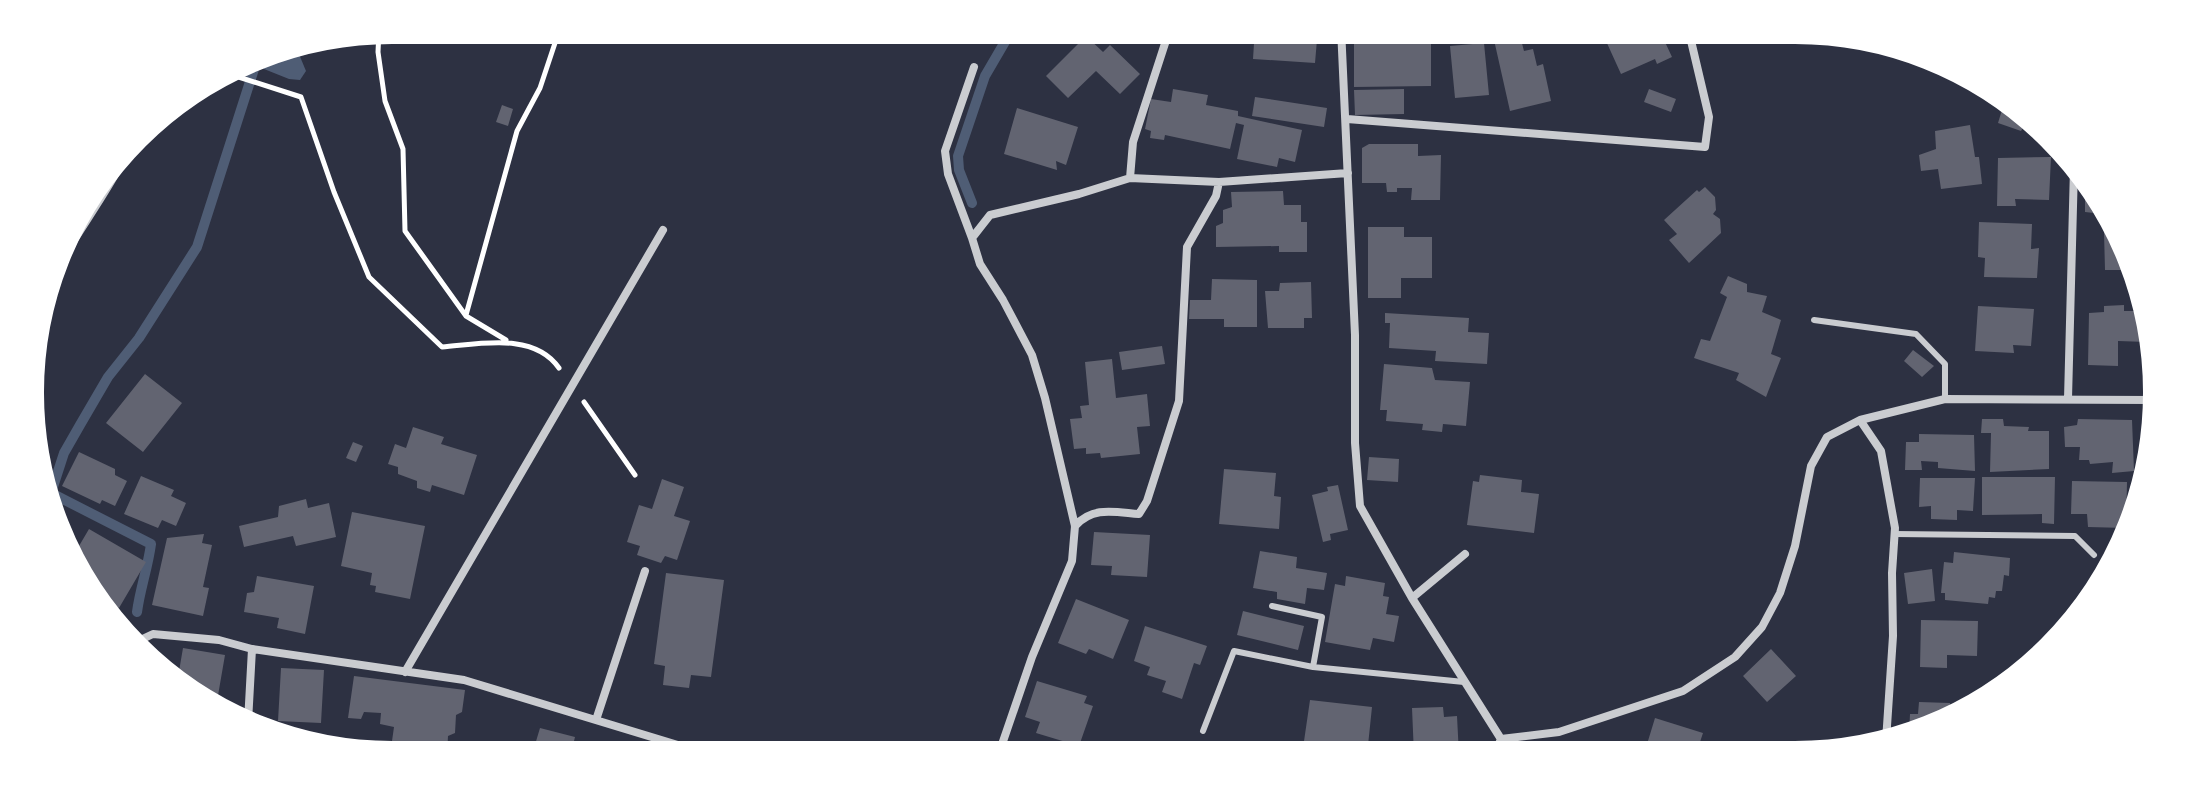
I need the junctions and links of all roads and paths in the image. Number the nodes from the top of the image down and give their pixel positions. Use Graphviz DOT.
graph roads {
  1 [pos="555,42"];
  2 [pos="1165,42"];
  3 [pos="1342,42"];
  4 [pos="1691,42"];
  5 [pos="378,43"];
  6 [pos="974,67"];
  7 [pos="239,77"];
  8 [pos="1347,119"];
  9 [pos="1348,173"];
  10 [pos="1130,178"];
  11 [pos="2074,180"];
  12 [pos="1219,182"];
  13 [pos="663,230"];
  14 [pos="972,238"];
  15 [pos="466,316"];
  16 [pos="1814,320"];
  17 [pos="508,341"];
  18 [pos="572,386"];
  19 [pos="1945,399"];
  20 [pos="2068,399"];
  21 [pos="2145,400"];
  22 [pos="1860,420"];
  23 [pos="635,475"];
  24 [pos="1075,526"];
  25 [pos="1894,534"];
  26 [pos="1465,554"];
  27 [pos="2094,555"];
  28 [pos="645,571"];
  29 [pos="1412,598"];
  30 [pos="1272,606"];
  31 [pos="143,638"];
  32 [pos="252,649"];
  33 [pos="1313,667"];
  34 [pos="405,672"];
  35 [pos="1464,682"];
  36 [pos="249,712"];
  37 [pos="596,720"];
  38 [pos="1887,730"];
  39 [pos="1203,731"];
  40 [pos="1501,739"];
  41 [pos="671,743"];
  42 [pos="1002,743"];
  43 [pos="1499,743"];
  1 -- 15 [label="path"];
  2 -- 10 [label="street"];
  3 -- 8 [label="street"];
  4 -- 8 [label="street"];
  5 -- 15 [label="path"];
  6 -- 14 [label="street"];
  7 -- 17 [label="path"];
  8 -- 9 [label="street"];
  9 -- 12 [label="street"];
  9 -- 29 [label="street"];
  10 -- 12 [label="street"];
  10 -- 14 [label="street"];
  11 -- 20 [label="street"];
  12 -- 24 [label="street"];
  13 -- 18 [label="street"];
  14 -- 24 [label="street"];
  15 -- 17 [label="path"];
  16 -- 19 [label="lane"];
  17 -- 18 [label="path"];
  18 -- 23 [label="path"];
  18 -- 34 [label="street"];
  19 -- 20 [label="street"];
  19 -- 22 [label="street"];
  20 -- 21 [label="street"];
  22 -- 25 [label="street"];
  22 -- 40 [label="street"];
  24 -- 42 [label="street"];
  25 -- 27 [label="lane"];
  25 -- 38 [label="street"];
  26 -- 29 [label="street"];
  28 -- 37 [label="street"];
  29 -- 35 [label="street"];
  30 -- 33 [label="lane"];
  31 -- 32 [label="street"];
  32 -- 34 [label="street"];
  32 -- 36 [label="street"];
  33 -- 35 [label="lane"];
  33 -- 39 [label="lane"];
  34 -- 37 [label="street"];
  35 -- 40 [label="street"];
  37 -- 41 [label="street"];
  40 -- 43 [label="street"];
}
